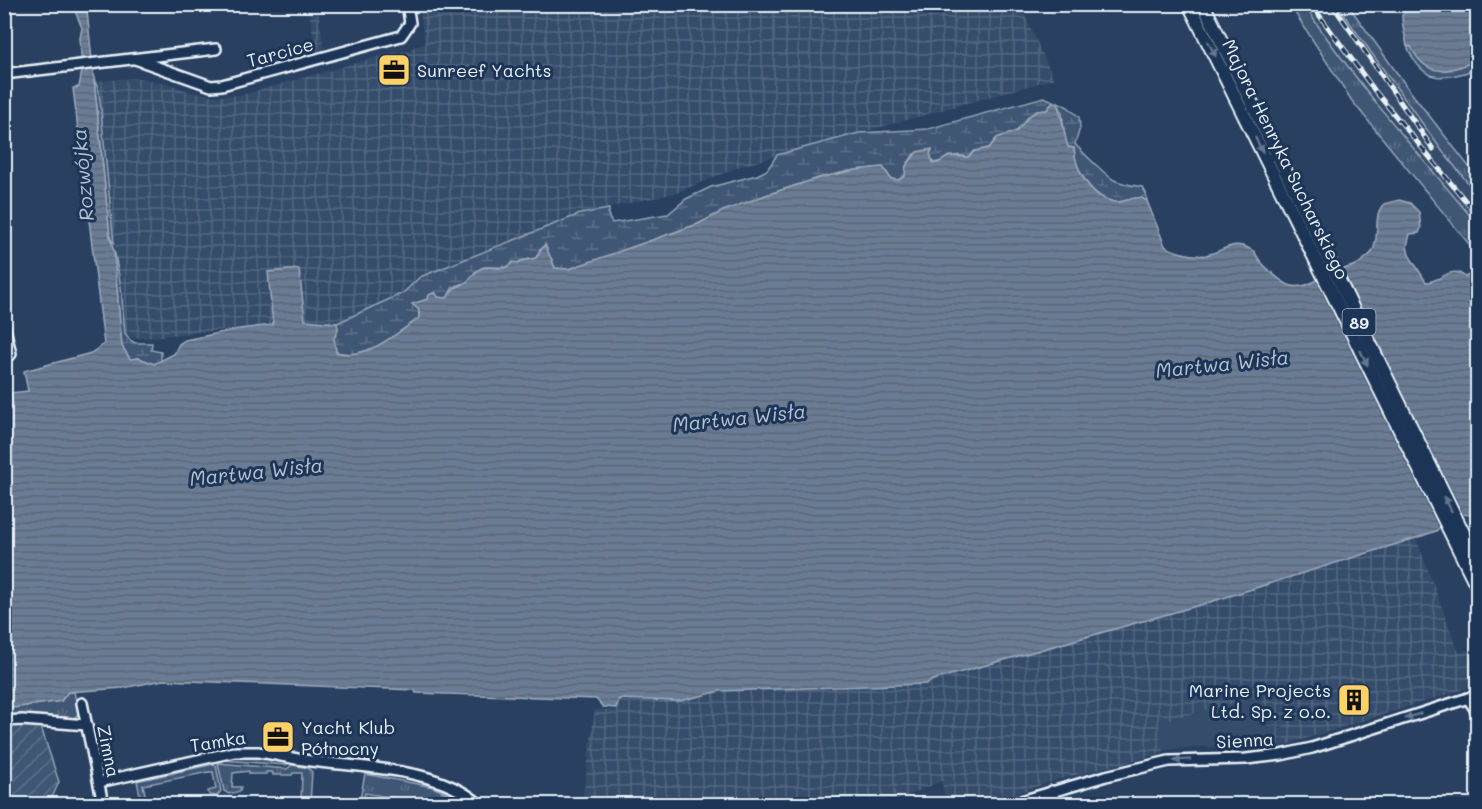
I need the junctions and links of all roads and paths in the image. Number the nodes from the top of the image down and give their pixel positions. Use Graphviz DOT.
graph roads {
  1 [pos="407,4"];
  2 [pos="1190,4"];
  3 [pos="1203,4"];
  4 [pos="216,49"];
  5 [pos="135,59"];
  6 [pos="4,74"];
  7 [pos="1239,90"];
  8 [pos="4,324"];
  9 [pos="11,354"];
  10 [pos="1472,560"];
  11 [pos="1478,588"];
  12 [pos="1473,696"];
  13 [pos="82,704"];
  14 [pos="1478,714"];
  15 [pos="4,721"];
  16 [pos="87,725"];
  17 [pos="99,782"];
  18 [pos="1052,791"];
  19 [pos="103,804"];
  20 [pos="478,804"];
  21 [pos="1011,804"];
  22 [pos="1054,804"];
  1 -- 5 [label="street, Tarcice"];
  2 -- 7 [label="highway, Majora Henryka Sucharskiego / 89, one-way"];
  3 -- 7 [label="highway, Majora Henryka Sucharskiego / 89"];
  4 -- 5 [label="street, Tarcice"];
  5 -- 6 [label="street, Tarcice"];
  7 -- 10 [label="highway, Majora Henryka Sucharskiego / 89"];
  8 -- 9 [label="street"];
  10 -- 11 [label="highway, Majora Henryka Sucharskiego / 89"];
  12 -- 14 [label="street"];
  12 -- 18 [label="street, Sienna, one-way"];
  13 -- 16 [label="street, Zimna"];
  15 -- 16 [label="street"];
  16 -- 17 [label="street, Zimna"];
  17 -- 19 [label="street, Zimna"];
  17 -- 20 [label="street, Tamka"];
  18 -- 21 [label="street, Sienna"];
  18 -- 22 [label="street"];
}
